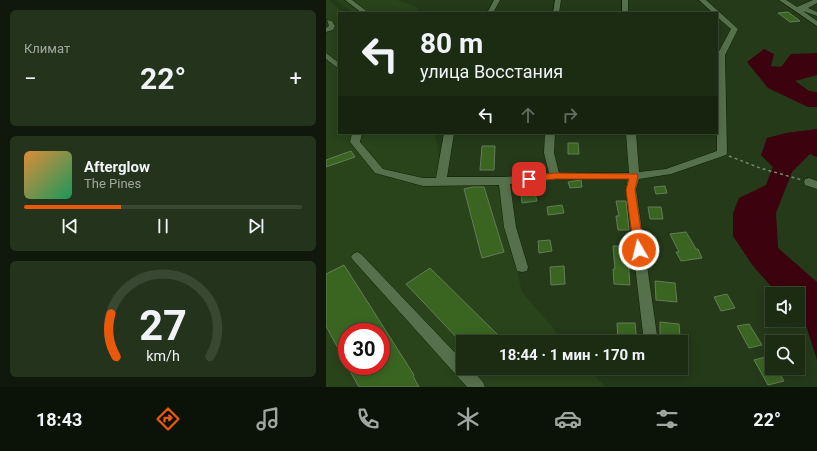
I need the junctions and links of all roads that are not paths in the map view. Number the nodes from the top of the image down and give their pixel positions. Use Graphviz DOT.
graph roads {
  1 [pos="348,0"];
  2 [pos="497,0"];
  3 [pos="558,0"];
  4 [pos="625,0"];
  5 [pos="702,0"];
  6 [pos="782,0"];
  7 [pos="817,0"];
  8 [pos="796,10"];
  9 [pos="365,12"];
  10 [pos="491,12"];
  11 [pos="556,12"];
  12 [pos="625,12"];
  13 [pos="716,12"];
  14 [pos="718,14"];
  15 [pos="817,14"];
  16 [pos="329,21"];
  17 [pos="817,24"];
  18 [pos="326,30"];
  19 [pos="326,55"];
  20 [pos="338,66"];
  21 [pos="357,134"];
  22 [pos="449,134"];
  23 [pos="550,134"];
  24 [pos="631,134"];
  25 [pos="555,176"];
  26 [pos="634,176"];
  27 [pos="441,181"];
  28 [pos="504,181"];
  29 [pos="357,257"];
  30 [pos="522,267"];
  31 [pos="650,335"];
  32 [pos="477,387"];
  1 -- 9 [label="street"];
  2 -- 10 [label="street"];
  3 -- 11 [label="street"];
  4 -- 12 [label="street"];
  5 -- 13 [label="street"];
  6 -- 8 [label="street"];
  7 -- 8 [label="street"];
  8 -- 15 [label="street"];
  8 -- 17 [label="street"];
  14 -- 26 [label="street"];
  16 -- 18 [label="street"];
  19 -- 20 [label="street"];
  21 -- 27 [label="street"];
  22 -- 27 [label="street"];
  23 -- 25 [label="street"];
  24 -- 26 [label="street"];
  25 -- 26 [label="street"];
  25 -- 28 [label="street"];
  26 -- 31 [label="street"];
  27 -- 28 [label="street"];
  28 -- 30 [label="street"];
  29 -- 32 [label="street"];
}
